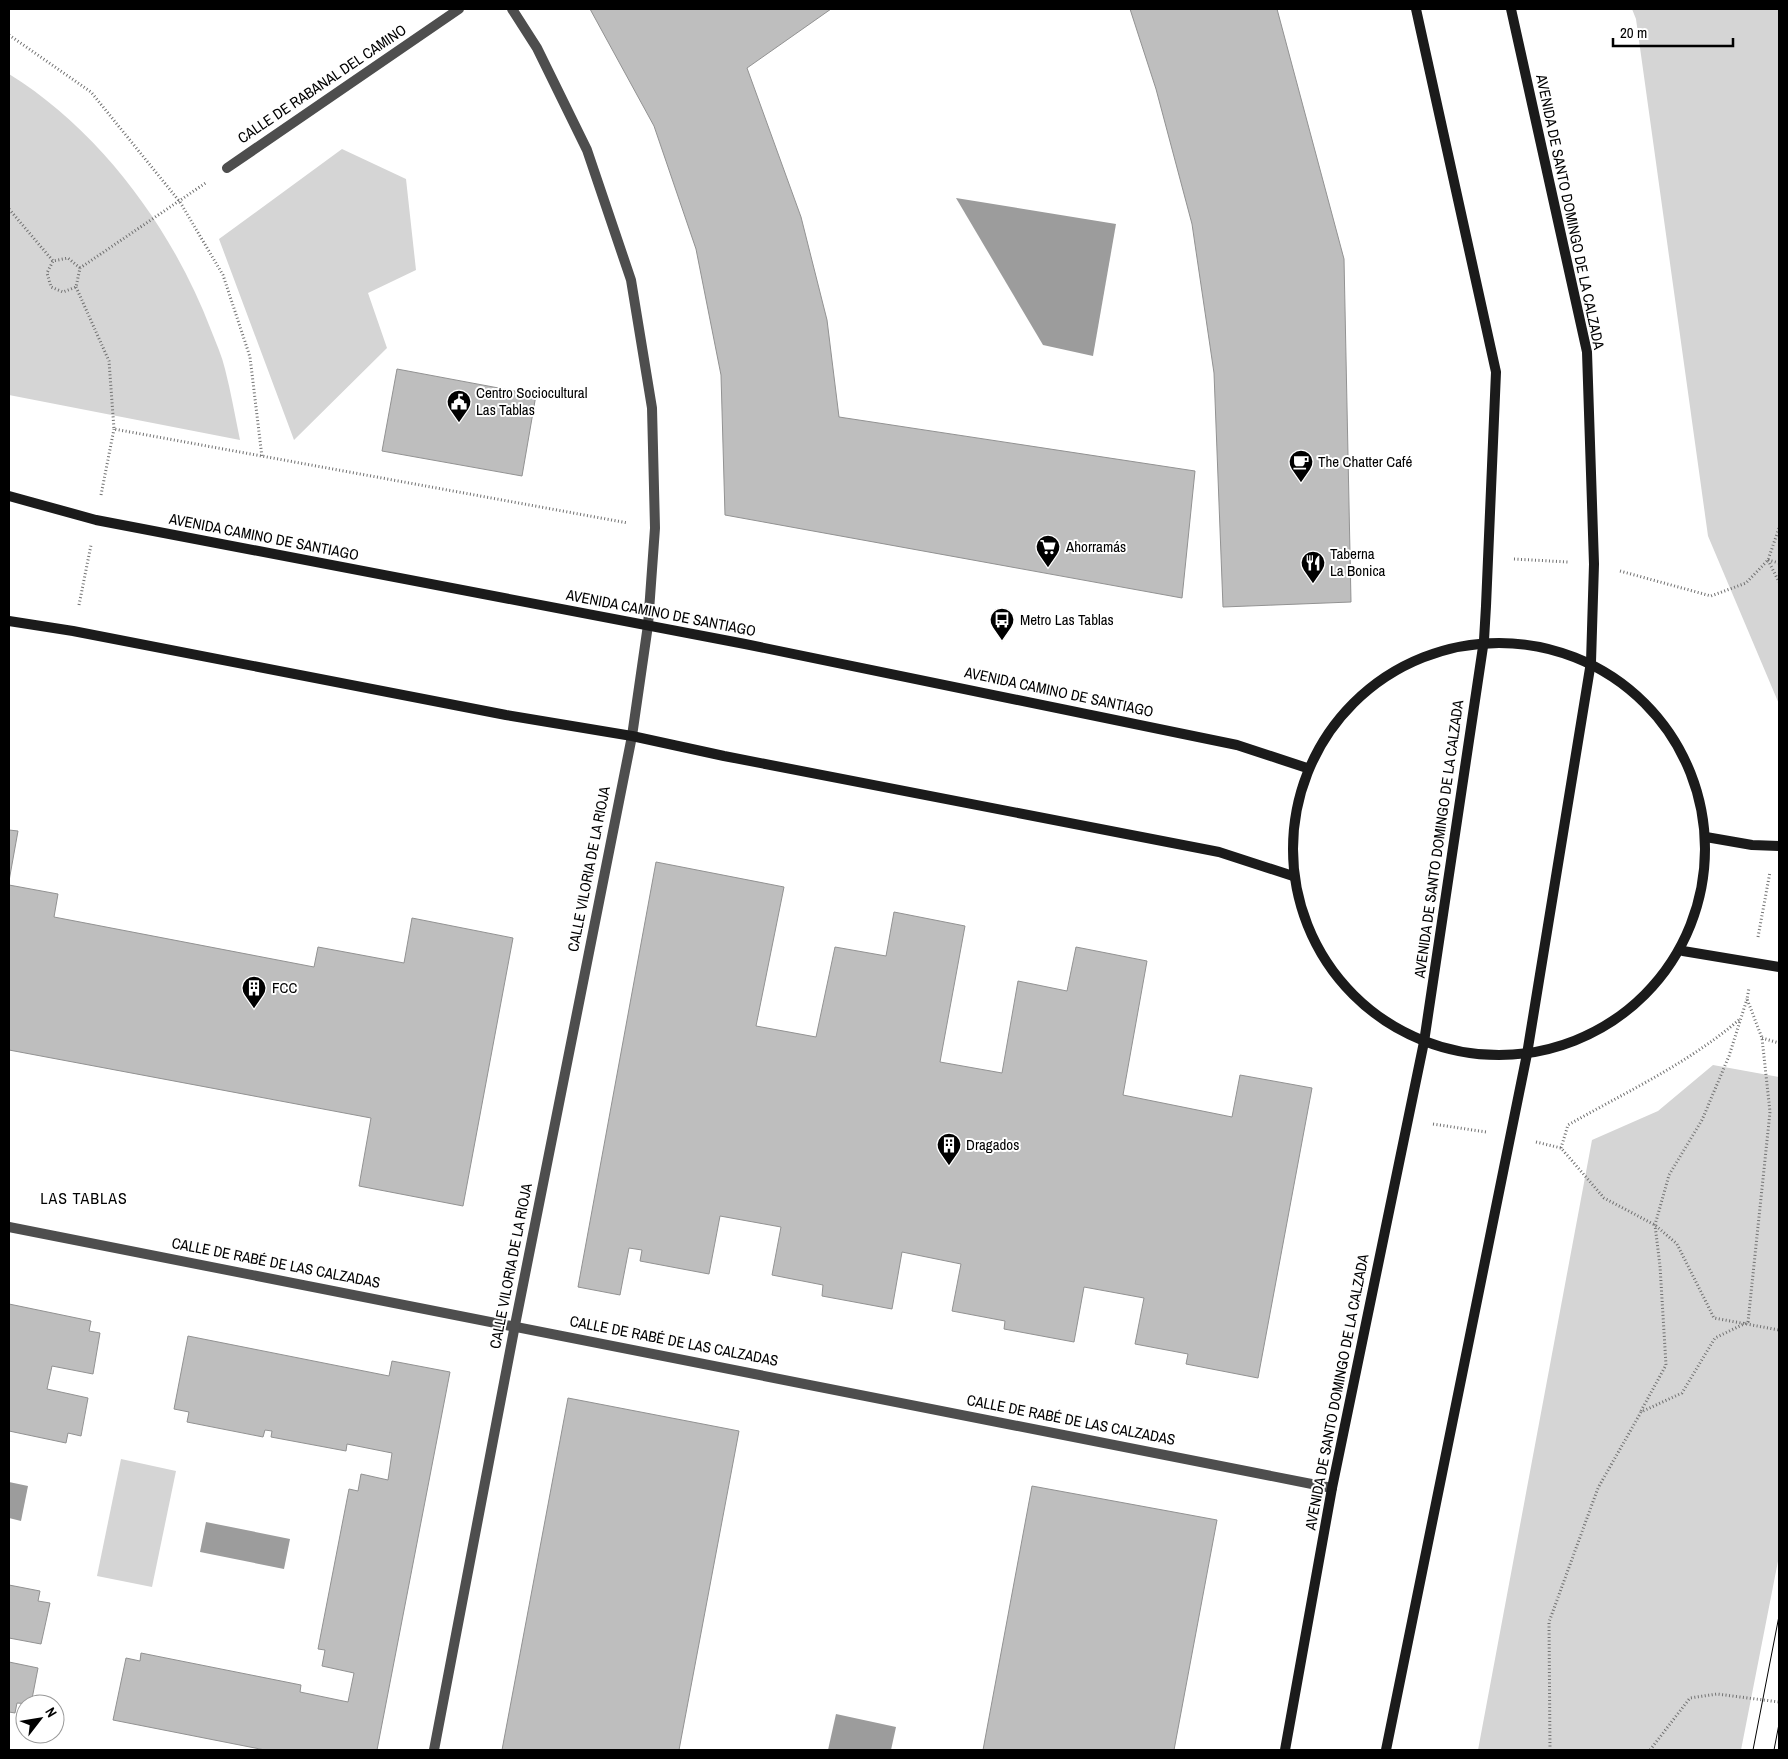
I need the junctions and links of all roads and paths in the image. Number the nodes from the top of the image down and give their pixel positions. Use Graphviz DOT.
graph roads {
  1 [pos="459,9"];
  2 [pos="512,9"];
  3 [pos="1416,9"];
  4 [pos="1511,9"];
  5 [pos="9,35"];
  6 [pos="227,168"];
  7 [pos="180,202"];
  8 [pos="9,209"];
  9 [pos="54,261"];
  10 [pos="80,268"];
  11 [pos="76,287"];
  12 [pos="262,458"];
  13 [pos="9,496"];
  14 [pos="655,528"];
  15 [pos="1779,528"];
  16 [pos="1768,560"];
  17 [pos="1779,563"];
  18 [pos="1779,582"];
  19 [pos="1686,590"];
  20 [pos="9,621"];
  21 [pos="648,625"];
  22 [pos="1484,640"];
  23 [pos="1592,662"];
  24 [pos="632,736"];
  25 [pos="1306,768"];
  26 [pos="1706,837"];
  27 [pos="1777,846"];
  28 [pos="1293,876"];
  29 [pos="1683,951"];
  30 [pos="1753,962"];
  31 [pos="1779,967"];
  32 [pos="1748,999"];
  33 [pos="1741,1018"];
  34 [pos="1762,1038"];
  35 [pos="1424,1042"];
  36 [pos="1779,1043"];
  37 [pos="1527,1054"];
  38 [pos="1407,1121"];
  39 [pos="1510,1136"];
  40 [pos="1561,1148"];
  41 [pos="1655,1225"];
  42 [pos="9,1227"];
  43 [pos="1748,1322"];
  44 [pos="515,1325"];
  45 [pos="1779,1330"];
  46 [pos="1641,1412"];
  47 [pos="1332,1488"];
  48 [pos="1779,1702"];
  49 [pos="434,1750"];
  50 [pos="1285,1750"];
  51 [pos="1386,1750"];
  52 [pos="1550,1750"];
  53 [pos="1650,1750"];
  1 -- 6 [label="street, CALLE DE RABANAL DEL CAMINO"];
  2 -- 14 [label="street, CALLE VILORIA DE LA RIOJA"];
  3 -- 22 [label="street, AVENIDA DE SANTO DOMINGO DE LA CALZADA"];
  4 -- 23 [label="street, AVENIDA DE SANTO DOMINGO DE LA CALZADA"];
  5 -- 7 [label="path"];
  6 -- 7 [label="path"];
  7 -- 10 [label="path"];
  7 -- 12 [label="path"];
  8 -- 9 [label="path"];
  9 -- 10 [label="path"];
  9 -- 11 [label="path"];
  10 -- 11 [label="path"];
  11 -- 12 [label="path"];
  12 -- 14 [label="path"];
  13 -- 21 [label="street, AVENIDA CAMINO DE SANTIAGO"];
  14 -- 21 [label="street, CALLE VILORIA DE LA RIOJA"];
  15 -- 16 [label="path"];
  16 -- 17 [label="path"];
  16 -- 18 [label="path"];
  16 -- 19 [label="path"];
  20 -- 24 [label="street"];
  21 -- 24 [label="street, CALLE VILORIA DE LA RIOJA"];
  21 -- 25 [label="street, AVENIDA CAMINO DE SANTIAGO"];
  22 -- 23 [label="street"];
  22 -- 25 [label="street"];
  22 -- 35 [label="street, AVENIDA DE SANTO DOMINGO DE LA CALZADA"];
  23 -- 26 [label="street"];
  23 -- 37 [label="street, AVENIDA DE SANTO DOMINGO DE LA CALZADA"];
  24 -- 28 [label="street"];
  24 -- 44 [label="street, CALLE VILORIA DE LA RIOJA"];
  25 -- 28 [label="street"];
  26 -- 27 [label="street"];
  26 -- 29 [label="street"];
  27 -- 30 [label="path"];
  28 -- 35 [label="street"];
  29 -- 30 [label="street"];
  29 -- 37 [label="street"];
  30 -- 31 [label="street"];
  30 -- 32 [label="path"];
  32 -- 33 [label="path"];
  32 -- 34 [label="path"];
  33 -- 40 [label="path"];
  33 -- 41 [label="path"];
  34 -- 36 [label="path"];
  34 -- 43 [label="path"];
  35 -- 37 [label="street"];
  35 -- 38 [label="street, AVENIDA DE SANTO DOMINGO DE LA CALZADA"];
  37 -- 39 [label="street, AVENIDA DE SANTO DOMINGO DE LA CALZADA"];
  38 -- 39 [label="path"];
  38 -- 47 [label="street, AVENIDA DE SANTO DOMINGO DE LA CALZADA"];
  39 -- 40 [label="path"];
  39 -- 51 [label="street, AVENIDA DE SANTO DOMINGO DE LA CALZADA"];
  40 -- 41 [label="path"];
  41 -- 43 [label="path"];
  41 -- 46 [label="path"];
  42 -- 44 [label="street, CALLE DE RABÉ DE LAS CALZADAS"];
  43 -- 45 [label="path"];
  43 -- 46 [label="path"];
  44 -- 47 [label="street, CALLE DE RABÉ DE LAS CALZADAS"];
  44 -- 49 [label="street, CALLE VILORIA DE LA RIOJA"];
  46 -- 52 [label="path"];
  47 -- 50 [label="street, AVENIDA DE SANTO DOMINGO DE LA CALZADA"];
  48 -- 53 [label="path"];
}
